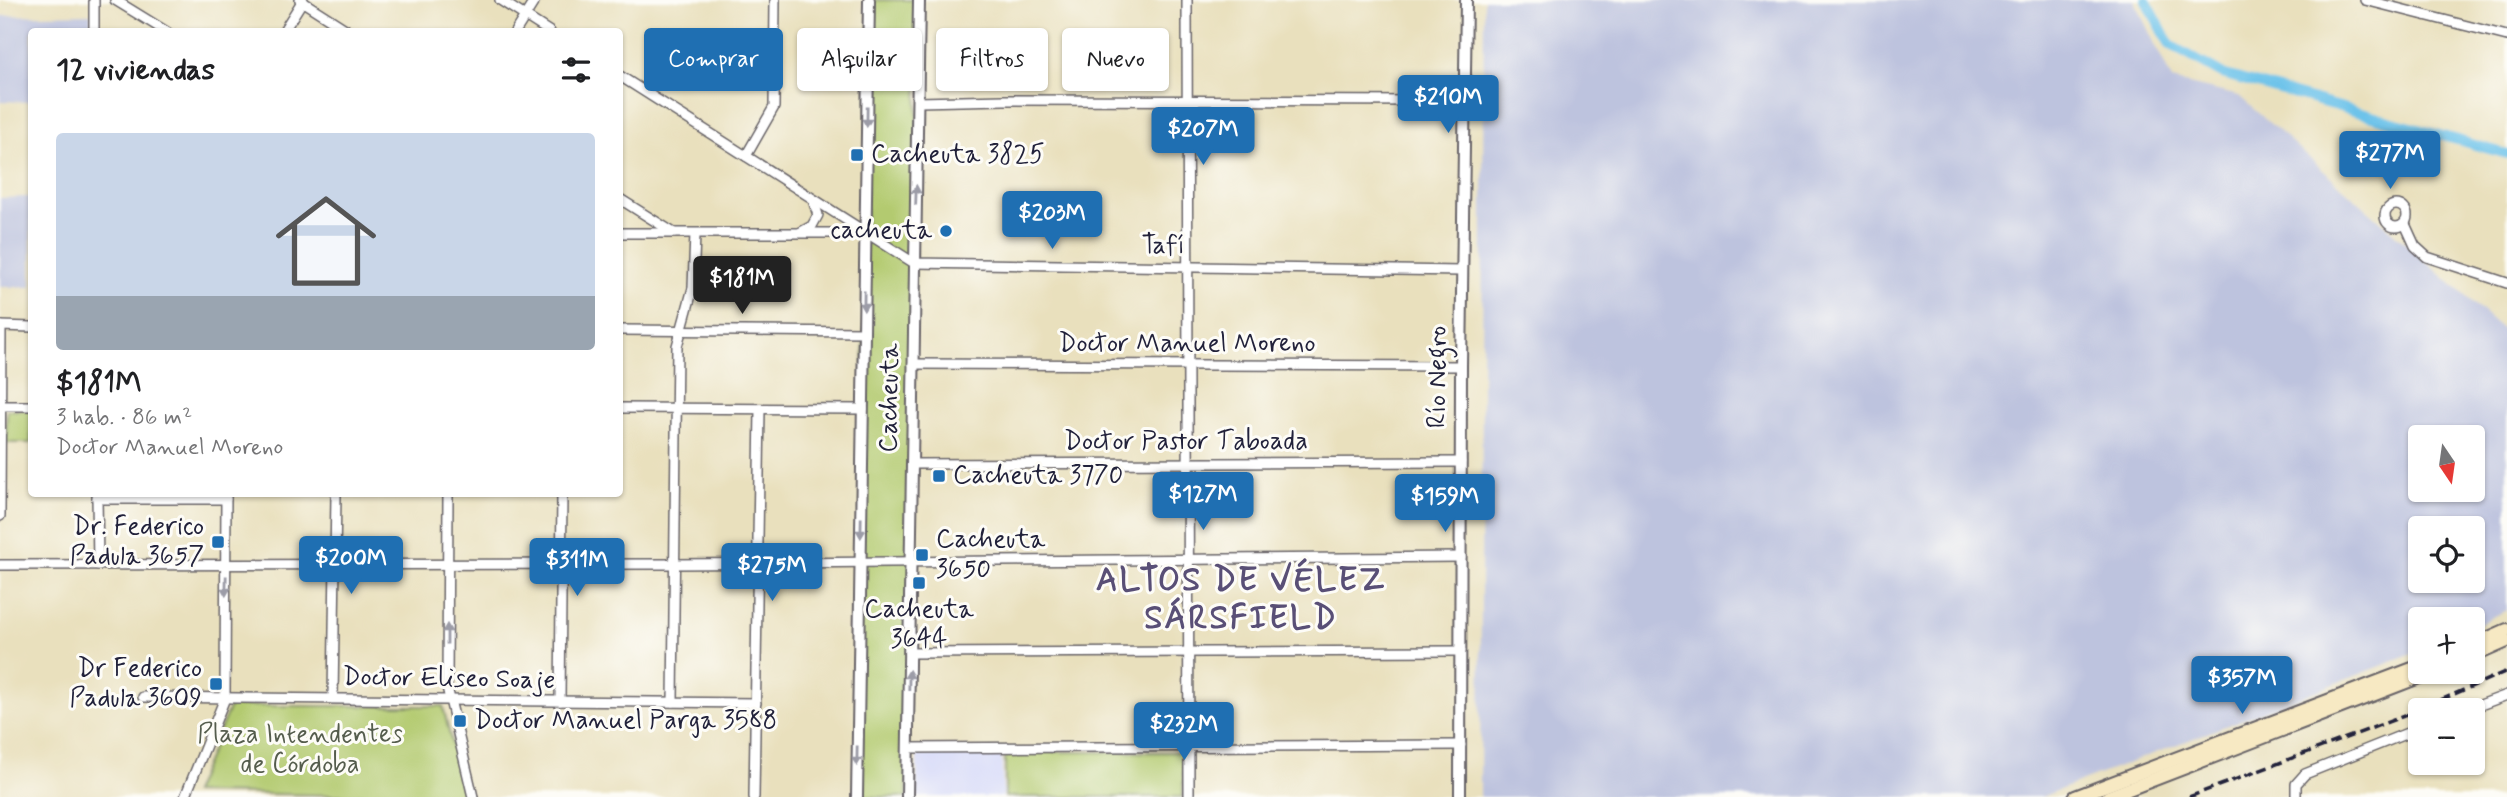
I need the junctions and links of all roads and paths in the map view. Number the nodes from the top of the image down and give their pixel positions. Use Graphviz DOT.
graph roads {
  1 [pos="94,0"];
  2 [pos="115,0"];
  3 [pos="301,0"];
  4 [pos="500,0"];
  5 [pos="535,0"];
  6 [pos="775,0"];
  7 [pos="869,0"];
  8 [pos="919,0"];
  9 [pos="1187,0"];
  10 [pos="1466,0"];
  11 [pos="2365,0"];
  12 [pos="525,16"];
  13 [pos="94,28"];
  14 [pos="160,28"];
  15 [pos="286,28"];
  16 [pos="344,28"];
  17 [pos="518,28"];
  18 [pos="544,28"];
  19 [pos="2507,36"];
  20 [pos="623,78"];
  21 [pos="1187,101"];
  22 [pos="1432,101"];
  23 [pos="919,102"];
  24 [pos="746,156"];
  25 [pos="812,198"];
  26 [pos="623,201"];
  27 [pos="2405,223"];
  28 [pos="623,233"];
  29 [pos="675,233"];
  30 [pos="798,233"];
  31 [pos="866,233"];
  32 [pos="695,234"];
  33 [pos="914,263"];
  34 [pos="1188,267"];
  35 [pos="1462,271"];
  36 [pos="2507,283"];
  37 [pos="1,326"];
  38 [pos="28,327"];
  39 [pos="623,330"];
  40 [pos="681,331"];
  41 [pos="864,331"];
  42 [pos="913,364"];
  43 [pos="1188,365"];
  44 [pos="1461,366"];
  45 [pos="1,406"];
  46 [pos="28,406"];
  47 [pos="623,408"];
  48 [pos="676,408"];
  49 [pos="760,409"];
  50 [pos="863,409"];
  51 [pos="1461,462"];
  52 [pos="1188,463"];
  53 [pos="912,464"];
  54 [pos="97,497"];
  55 [pos="226,497"];
  56 [pos="336,497"];
  57 [pos="448,497"];
  58 [pos="562,497"];
  59 [pos="0,516"];
  60 [pos="1461,557"];
  61 [pos="1188,558"];
  62 [pos="910,561"];
  63 [pos="860,562"];
  64 [pos="758,563"];
  65 [pos="226,564"];
  66 [pos="562,564"];
  67 [pos="675,564"];
  68 [pos="0,565"];
  69 [pos="97,565"];
  70 [pos="337,565"];
  71 [pos="447,565"];
  72 [pos="2507,630"];
  73 [pos="2485,640"];
  74 [pos="2507,641"];
  75 [pos="1461,651"];
  76 [pos="2485,651"];
  77 [pos="1188,652"];
  78 [pos="909,653"];
  79 [pos="2408,671"];
  80 [pos="2408,681"];
  81 [pos="2507,695"];
  82 [pos="143,697"];
  83 [pos="225,698"];
  84 [pos="333,698"];
  85 [pos="449,700"];
  86 [pos="561,701"];
  87 [pos="673,702"];
  88 [pos="756,703"];
  89 [pos="2485,703"];
  90 [pos="2408,733"];
  91 [pos="1461,745"];
  92 [pos="1189,747"];
  93 [pos="908,748"];
  94 [pos="185,797"];
  95 [pos="473,797"];
  96 [pos="754,797"];
  97 [pos="857,797"];
  98 [pos="906,797"];
  99 [pos="1189,797"];
  100 [pos="1461,797"];
  101 [pos="2075,797"];
  102 [pos="2108,797"];
  103 [pos="2296,797"];
  1 -- 13 [label="street"];
  2 -- 14 [label="street"];
  3 -- 15 [label="street"];
  3 -- 16 [label="street"];
  4 -- 12 [label="street"];
  5 -- 12 [label="street"];
  6 -- 24 [label="street"];
  7 -- 31 [label="street, Cacheuta, one-way"];
  8 -- 23 [label="street, Cacheuta"];
  9 -- 21 [label="street"];
  10 -- 35 [label="street, Río Negro"];
  11 -- 19 [label="street"];
  12 -- 17 [label="street"];
  12 -- 18 [label="street"];
  20 -- 24 [label="street"];
  21 -- 22 [label="street"];
  21 -- 23 [label="street"];
  21 -- 34 [label="street"];
  33 -- 23 [label="street, Cacheuta, one-way"];
  24 -- 25 [label="street"];
  25 -- 30 [label="street"];
  25 -- 31 [label="street"];
  26 -- 29 [label="street"];
  27 -- 36 [label="street"];
  28 -- 29 [label="street"];
  29 -- 32 [label="street"];
  30 -- 31 [label="street"];
  30 -- 32 [label="street"];
  31 -- 33 [label="street"];
  31 -- 41 [label="street, Cacheuta, one-way"];
  32 -- 40 [label="street"];
  33 -- 34 [label="street, Tafí"];
  33 -- 42 [label="street, Cacheuta"];
  34 -- 35 [label="street, Tafí"];
  34 -- 43 [label="street"];
  35 -- 44 [label="street, Río Negro"];
  37 -- 38 [label="street"];
  37 -- 45 [label="street"];
  39 -- 40 [label="street"];
  40 -- 41 [label="street"];
  40 -- 48 [label="street"];
  41 -- 50 [label="street, Cacheuta"];
  42 -- 43 [label="street, Doctor Manuel Moreno"];
  42 -- 53 [label="street, Cacheuta"];
  43 -- 44 [label="street, Doctor Manuel Moreno"];
  43 -- 52 [label="street"];
  44 -- 51 [label="street, Río Negro"];
  45 -- 46 [label="street"];
  45 -- 59 [label="street"];
  47 -- 48 [label="street"];
  48 -- 49 [label="street"];
  48 -- 67 [label="street"];
  49 -- 50 [label="street"];
  49 -- 64 [label="street"];
  50 -- 63 [label="street, Cacheuta, one-way"];
  51 -- 52 [label="street, Doctor Pastor Taboada"];
  51 -- 60 [label="street, Río Negro"];
  52 -- 53 [label="street, Doctor Pastor Taboada"];
  52 -- 61 [label="street"];
  53 -- 62 [label="street, Cacheuta"];
  54 -- 69 [label="street"];
  55 -- 65 [label="street"];
  56 -- 70 [label="street"];
  57 -- 71 [label="street"];
  58 -- 66 [label="street"];
  60 -- 61 [label="street"];
  60 -- 75 [label="street, Río Negro"];
  61 -- 62 [label="street"];
  61 -- 77 [label="street"];
  62 -- 63 [label="street"];
  62 -- 78 [label="street, Cacheuta"];
  63 -- 64 [label="street"];
  63 -- 97 [label="street, Cacheuta, one-way"];
  64 -- 67 [label="street"];
  64 -- 88 [label="street"];
  65 -- 69 [label="street"];
  65 -- 70 [label="street"];
  65 -- 83 [label="street, one-way"];
  66 -- 67 [label="street"];
  66 -- 71 [label="street"];
  66 -- 86 [label="street"];
  67 -- 87 [label="street"];
  68 -- 69 [label="street"];
  70 -- 71 [label="street"];
  70 -- 84 [label="street"];
  85 -- 71 [label="street, one-way"];
  72 -- 73 [label="main road"];
  74 -- 76 [label="main road"];
  75 -- 77 [label="street"];
  75 -- 91 [label="street, Río Negro"];
  77 -- 78 [label="street"];
  77 -- 92 [label="street"];
  93 -- 78 [label="street, Cacheuta, one-way"];
  79 -- 101 [label="main road"];
  80 -- 102 [label="main road"];
  81 -- 89 [label="street"];
  82 -- 83 [label="street, Doctor Eliseo Soaje"];
  83 -- 84 [label="street, Doctor Eliseo Soaje"];
  83 -- 94 [label="street"];
  84 -- 85 [label="street, Doctor Eliseo Soaje"];
  85 -- 86 [label="street, Doctor Eliseo Soaje"];
  85 -- 95 [label="street"];
  86 -- 87 [label="street, Doctor Eliseo Soaje"];
  87 -- 88 [label="street, Doctor Eliseo Soaje"];
  88 -- 96 [label="street"];
  90 -- 103 [label="street"];
  91 -- 92 [label="street"];
  91 -- 100 [label="street, Río Negro"];
  92 -- 93 [label="street"];
  92 -- 99 [label="street"];
  93 -- 98 [label="street, Cacheuta"];
}
